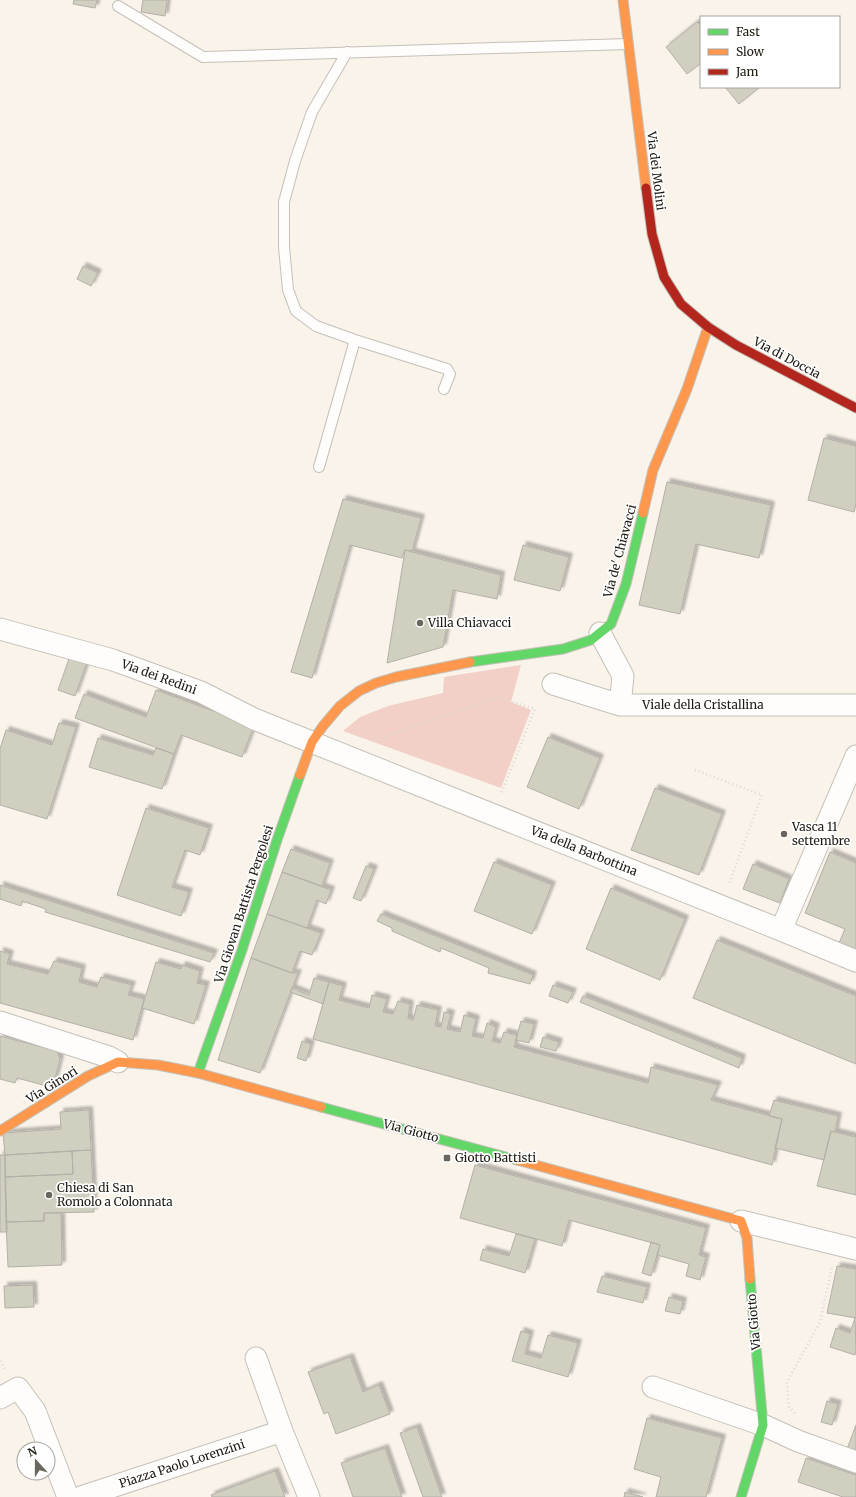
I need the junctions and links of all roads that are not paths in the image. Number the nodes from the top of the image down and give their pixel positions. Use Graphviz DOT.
graph roads {
  1 [pos="623,0"];
  2 [pos="118,6"];
  3 [pos="628,44"];
  4 [pos="347,52"];
  5 [pos="708,327"];
  6 [pos="355,340"];
  7 [pos="444,389"];
  8 [pos="856,408"];
  9 [pos="320,467"];
  10 [pos="0,629"];
  11 [pos="600,633"];
  12 [pos="553,684"];
  13 [pos="620,705"];
  14 [pos="856,705"];
  15 [pos="312,742"];
  16 [pos="856,756"];
  17 [pos="781,930"];
  18 [pos="856,961"];
  19 [pos="0,1022"];
  20 [pos="118,1062"];
  21 [pos="198,1073"];
  22 [pos="0,1131"];
  23 [pos="740,1221"];
  24 [pos="846,1247"];
  25 [pos="256,1358"];
  26 [pos="653,1387"];
  27 [pos="9,1393"];
  28 [pos="762,1425"];
  29 [pos="282,1431"];
  30 [pos="856,1462"];
  31 [pos="68,1497"];
  32 [pos="81,1497"];
  33 [pos="309,1497"];
  34 [pos="741,1497"];
  1 -- 3 [label="street, Via dei Molini"];
  2 -- 4 [label="lane"];
  3 -- 4 [label="lane"];
  3 -- 5 [label="street, Via dei Molini"];
  4 -- 6 [label="lane"];
  5 -- 8 [label="street, Via di Doccia"];
  5 -- 11 [label="street, Via de' Chiavacci"];
  6 -- 7 [label="lane"];
  6 -- 9 [label="lane"];
  10 -- 15 [label="street, Via dei Redini"];
  11 -- 13 [label="street"];
  11 -- 15 [label="street, Via de' Chiavacci"];
  12 -- 13 [label="street, Viale della Cristallina"];
  13 -- 14 [label="street, Viale della Cristallina"];
  15 -- 17 [label="street, Via della Barbottina"];
  15 -- 21 [label="street, Via Giovan Battista Pergolesi"];
  16 -- 17 [label="street"];
  17 -- 18 [label="street, Via della Barbottina"];
  19 -- 20 [label="street"];
  20 -- 21 [label="street, Via Giotto"];
  20 -- 22 [label="street, Via Ginori"];
  21 -- 23 [label="street, Via Giotto"];
  23 -- 24 [label="street, Via Giotto"];
  23 -- 28 [label="street, Via Giotto"];
  25 -- 29 [label="street"];
  26 -- 28 [label="street"];
  27 -- 31 [label="street"];
  28 -- 30 [label="street"];
  28 -- 34 [label="street"];
  29 -- 32 [label="street, Piazza Paolo Lorenzini"];
  29 -- 33 [label="street"];
}
